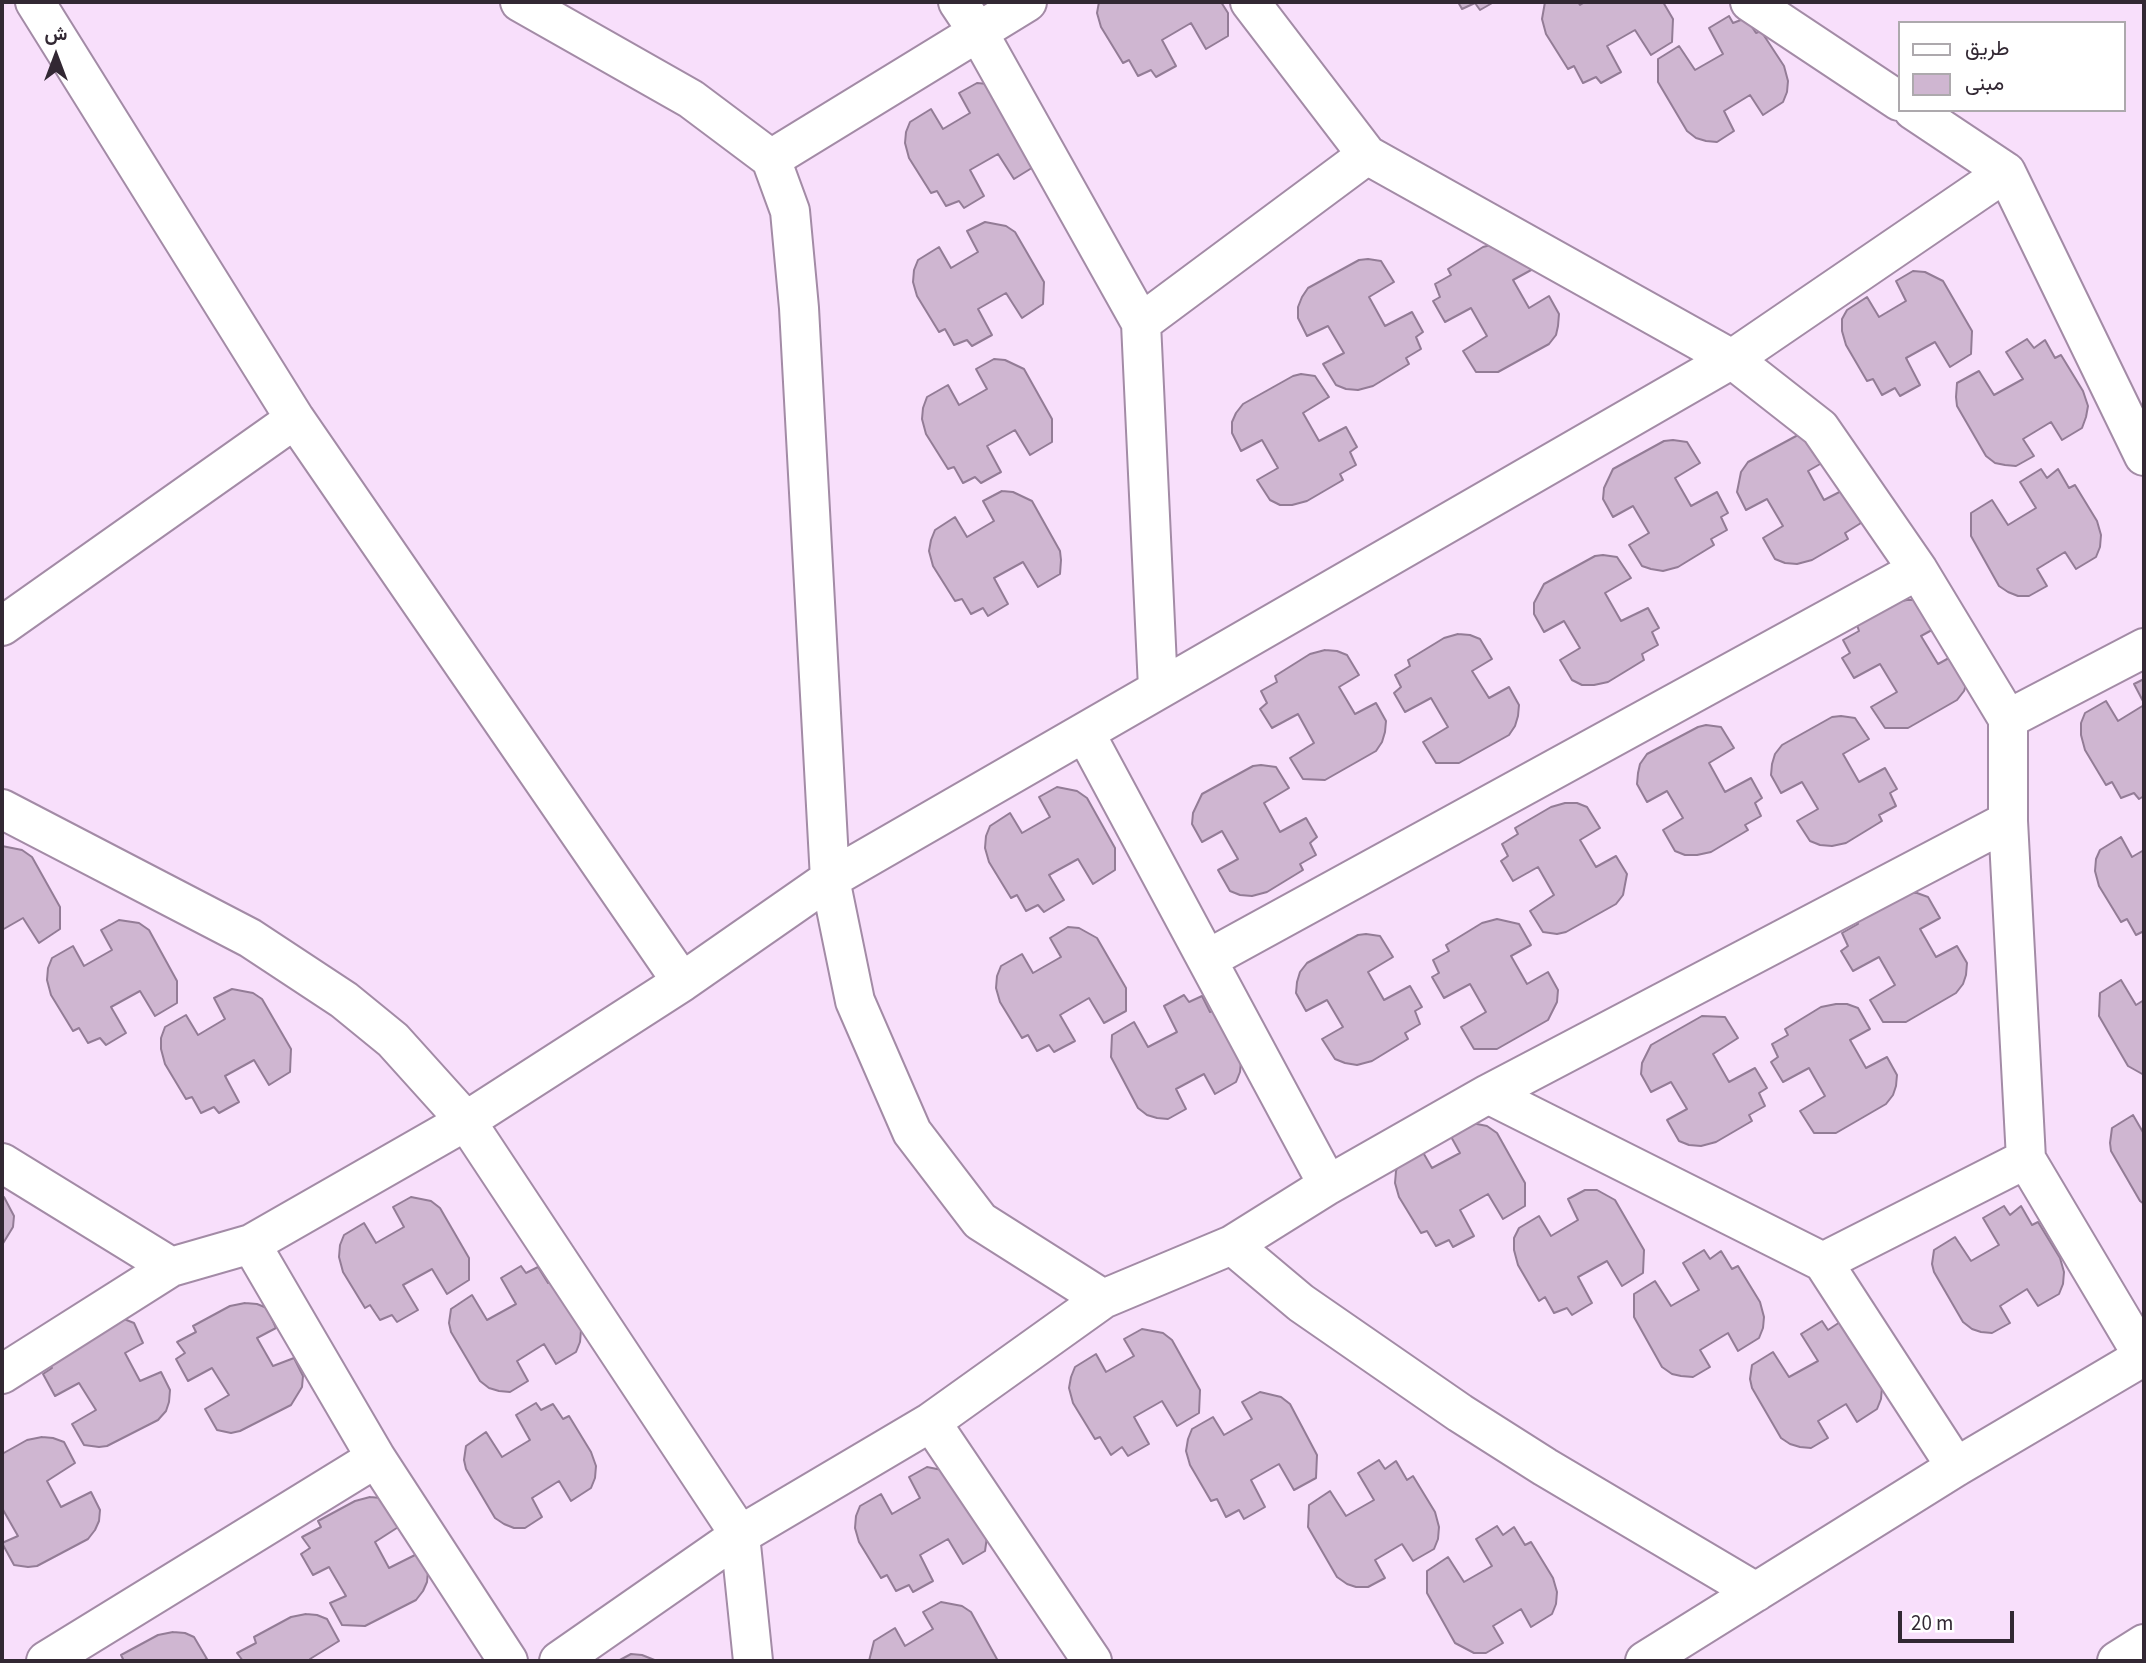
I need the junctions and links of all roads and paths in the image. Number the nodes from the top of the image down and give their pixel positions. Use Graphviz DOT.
graph roads {
  1 [pos="35,2"];
  2 [pos="520,2"];
  3 [pos="1027,2"];
  4 [pos="1250,2"];
  5 [pos="1750,2"];
  6 [pos="968,17"];
  7 [pos="1898,100"];
  8 [pos="1916,112"];
  9 [pos="1367,155"];
  10 [pos="771,159"];
  11 [pos="2006,172"];
  12 [pos="1141,323"];
  13 [pos="1732,359"];
  14 [pos="295,419"];
  15 [pos="2144,456"];
  16 [pos="1919,570"];
  17 [pos="2,626"];
  18 [pos="2144,648"];
  19 [pos="1158,688"];
  20 [pos="2008,719"];
  21 [pos="1085,733"];
  22 [pos="2,809"];
  23 [pos="2008,821"];
  24 [pos="830,879"];
  25 [pos="1208,959"];
  26 [pos="682,982"];
  27 [pos="1489,1094"];
  28 [pos="466,1121"];
  29 [pos="2026,1159"];
  30 [pos="2,1163"];
  31 [pos="1328,1185"];
  32 [pos="251,1244"];
  33 [pos="1232,1245"];
  34 [pos="1823,1262"];
  35 [pos="171,1267"];
  36 [pos="1103,1299"];
  37 [pos="2144,1356"];
  38 [pos="2,1374"];
  39 [pos="931,1422"];
  40 [pos="376,1458"];
  41 [pos="1956,1467"];
  42 [pos="740,1535"];
  43 [pos="1756,1592"];
  44 [pos="2144,1644"];
  45 [pos="46,1661"];
  46 [pos="508,1661"];
  47 [pos="559,1661"];
  48 [pos="753,1661"];
  49 [pos="1092,1661"];
  50 [pos="1645,1661"];
  51 [pos="2117,1661"];
  1 -- 14 [label="street"];
  2 -- 10 [label="street"];
  3 -- 6 [label="street"];
  4 -- 9 [label="street"];
  5 -- 7 [label="street"];
  6 -- 10 [label="street"];
  6 -- 12 [label="street"];
  8 -- 11 [label="street"];
  9 -- 12 [label="street"];
  9 -- 13 [label="street"];
  10 -- 24 [label="street"];
  11 -- 13 [label="street"];
  11 -- 15 [label="street"];
  12 -- 19 [label="street"];
  13 -- 16 [label="street"];
  13 -- 19 [label="street"];
  14 -- 17 [label="street"];
  14 -- 26 [label="street"];
  16 -- 20 [label="street"];
  16 -- 25 [label="street"];
  18 -- 20 [label="street"];
  19 -- 21 [label="street"];
  20 -- 23 [label="street"];
  21 -- 24 [label="street"];
  21 -- 25 [label="street"];
  22 -- 28 [label="street"];
  23 -- 27 [label="street"];
  23 -- 29 [label="street"];
  24 -- 26 [label="street"];
  24 -- 36 [label="street"];
  25 -- 31 [label="street"];
  26 -- 28 [label="street"];
  27 -- 31 [label="street"];
  27 -- 34 [label="street"];
  28 -- 32 [label="street"];
  28 -- 42 [label="street"];
  29 -- 34 [label="street"];
  29 -- 37 [label="street"];
  30 -- 35 [label="street"];
  31 -- 33 [label="street"];
  32 -- 35 [label="street"];
  32 -- 40 [label="street"];
  33 -- 36 [label="street"];
  33 -- 43 [label="street"];
  34 -- 41 [label="street"];
  35 -- 38 [label="street"];
  36 -- 39 [label="street"];
  37 -- 41 [label="street"];
  39 -- 42 [label="street"];
  39 -- 49 [label="street"];
  40 -- 45 [label="street"];
  40 -- 46 [label="street"];
  41 -- 43 [label="street"];
  42 -- 47 [label="street"];
  42 -- 48 [label="street"];
  43 -- 50 [label="street"];
  44 -- 51 [label="street"];
}
